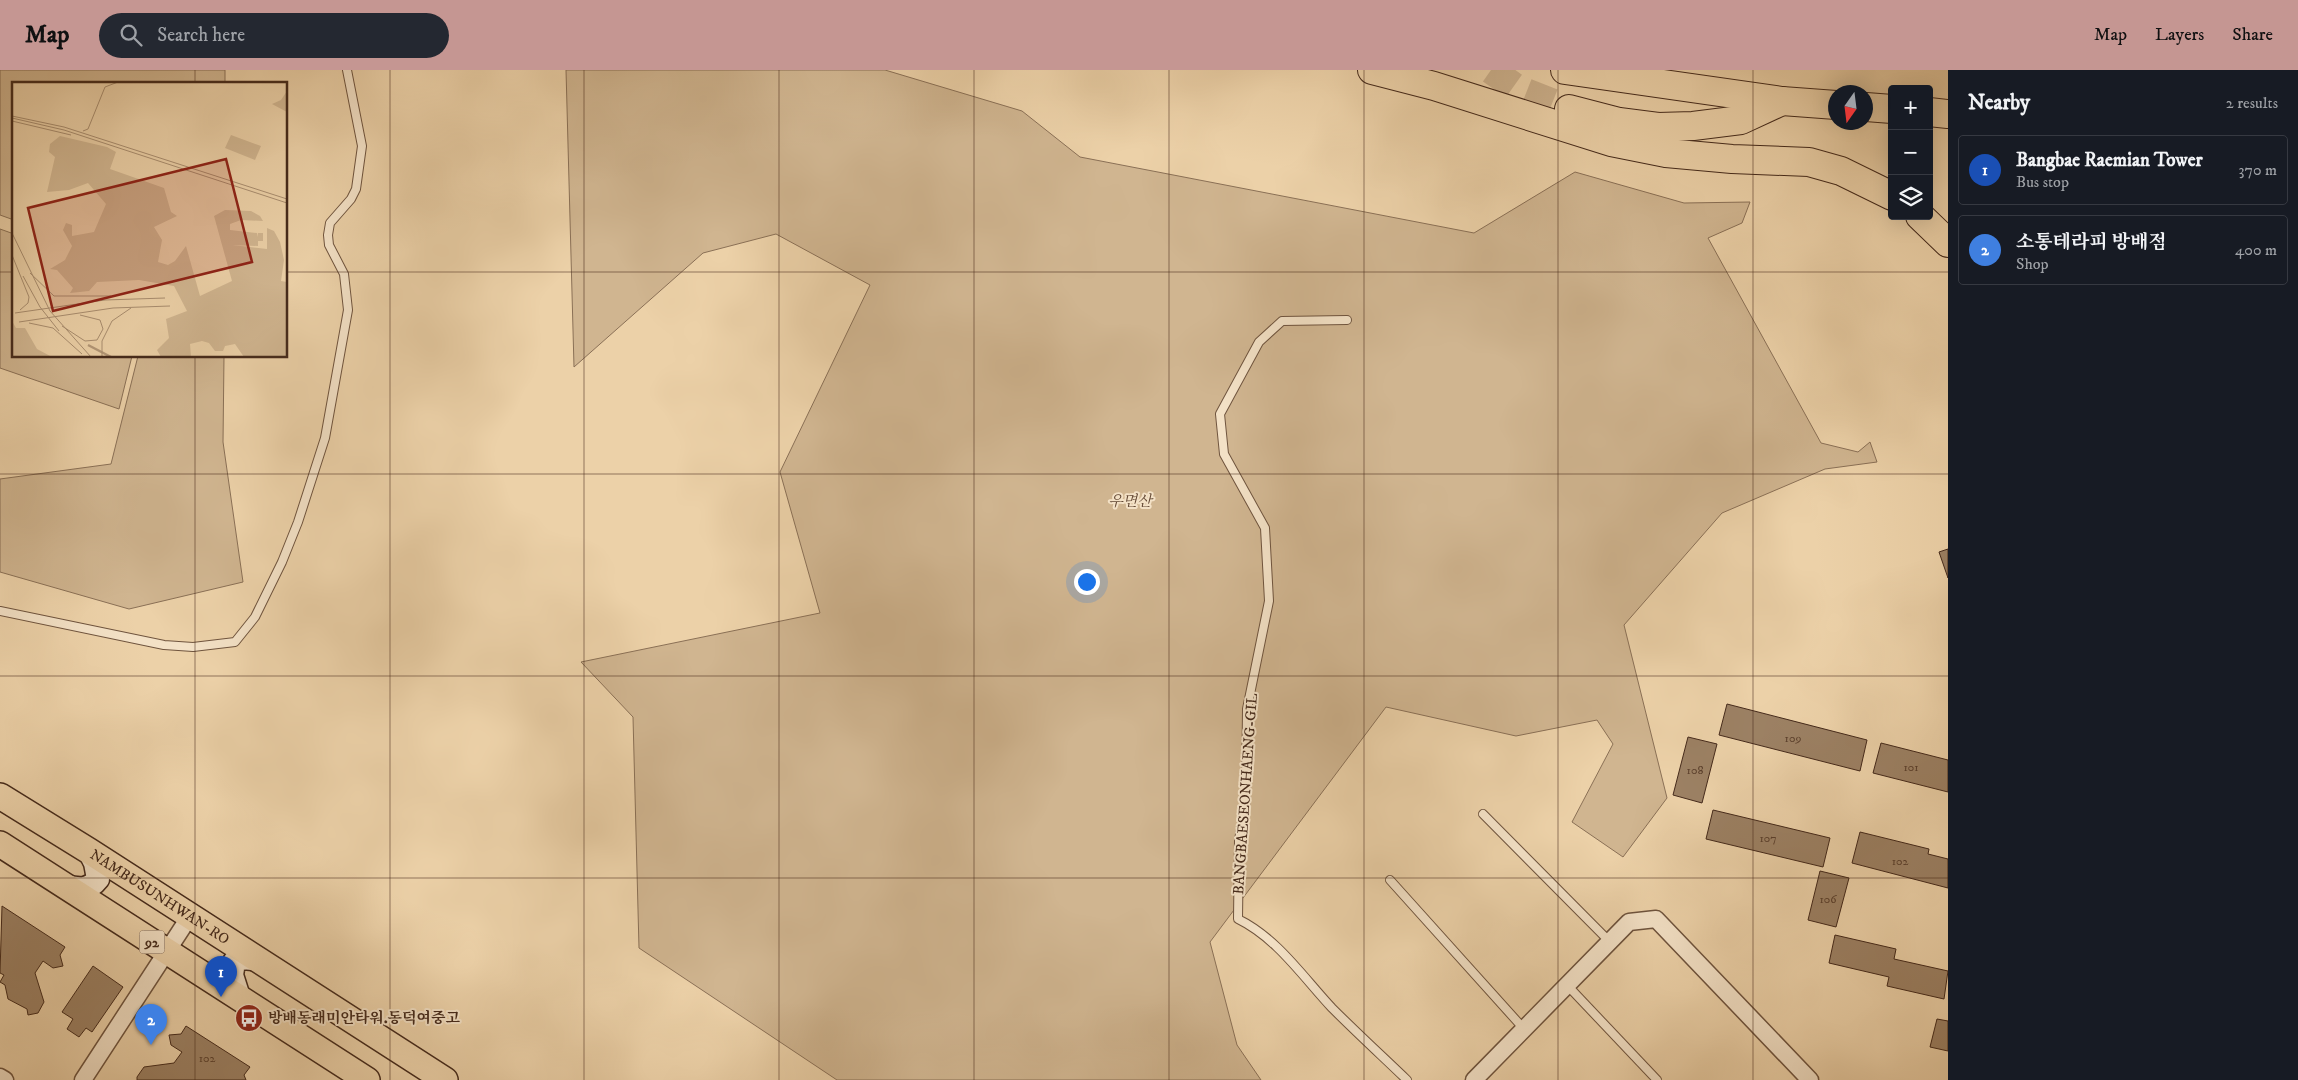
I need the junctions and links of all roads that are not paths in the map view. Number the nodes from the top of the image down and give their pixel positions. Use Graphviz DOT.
graph roads {
  1 [pos="347,70"];
  2 [pos="1372,70"];
  3 [pos="1566,70"];
  4 [pos="1782,101"];
  5 [pos="1828,104"];
  6 [pos="1873,108"];
  7 [pos="1569,109"];
  8 [pos="1888,109"];
  9 [pos="1933,112"];
  10 [pos="1948,114"];
  11 [pos="1888,194"];
  12 [pos="1924,220"];
  13 [pos="1948,243"];
  14 [pos="1347,320"];
  15 [pos="0,611"];
  16 [pos="0,796"];
  17 [pos="1483,814"];
  18 [pos="0,844"];
  19 [pos="89,850"];
  20 [pos="1390,880"];
  21 [pos="65,886"];
  22 [pos="190,916"];
  23 [pos="1610,942"];
  24 [pos="166,951"];
  25 [pos="259,960"];
  26 [pos="1567,985"];
  27 [pos="239,997"];
  28 [pos="1524,1029"];
  29 [pos="0,1077"];
  30 [pos="5,1080"];
  31 [pos="83,1080"];
  32 [pos="367,1080"];
  33 [pos="445,1080"];
  34 [pos="1407,1080"];
  35 [pos="1474,1080"];
  36 [pos="1657,1080"];
  37 [pos="1810,1080"];
  1 -- 15 [label="lane"];
  2 -- 11 [label="highway"];
  3 -- 4 [label="highway"];
  4 -- 5 [label="highway"];
  4 -- 7 [label="highway"];
  6 -- 8 [label="highway"];
  9 -- 10 [label="highway"];
  12 -- 13 [label="highway"];
  14 -- 34 [label="lane, BANGBAESEONHAENG-GIL"];
  16 -- 19 [label="main road, NAMBUSUNHWAN-RO"];
  17 -- 23 [label="lane"];
  18 -- 21 [label="main road, 92"];
  19 -- 21 [label="main road"];
  19 -- 22 [label="main road, NAMBUSUNHWAN-RO"];
  20 -- 28 [label="lane"];
  21 -- 24 [label="main road, 92"];
  22 -- 24 [label="street"];
  22 -- 25 [label="main road, NAMBUSUNHWAN-RO"];
  23 -- 26 [label="street"];
  23 -- 37 [label="street"];
  24 -- 27 [label="main road, 92"];
  24 -- 31 [label="street"];
  25 -- 27 [label="main road"];
  25 -- 33 [label="main road, NAMBUSUNHWAN-RO"];
  26 -- 28 [label="street"];
  26 -- 36 [label="lane"];
  27 -- 32 [label="main road, 92"];
  28 -- 35 [label="street"];
  29 -- 30 [label="street"];
}
